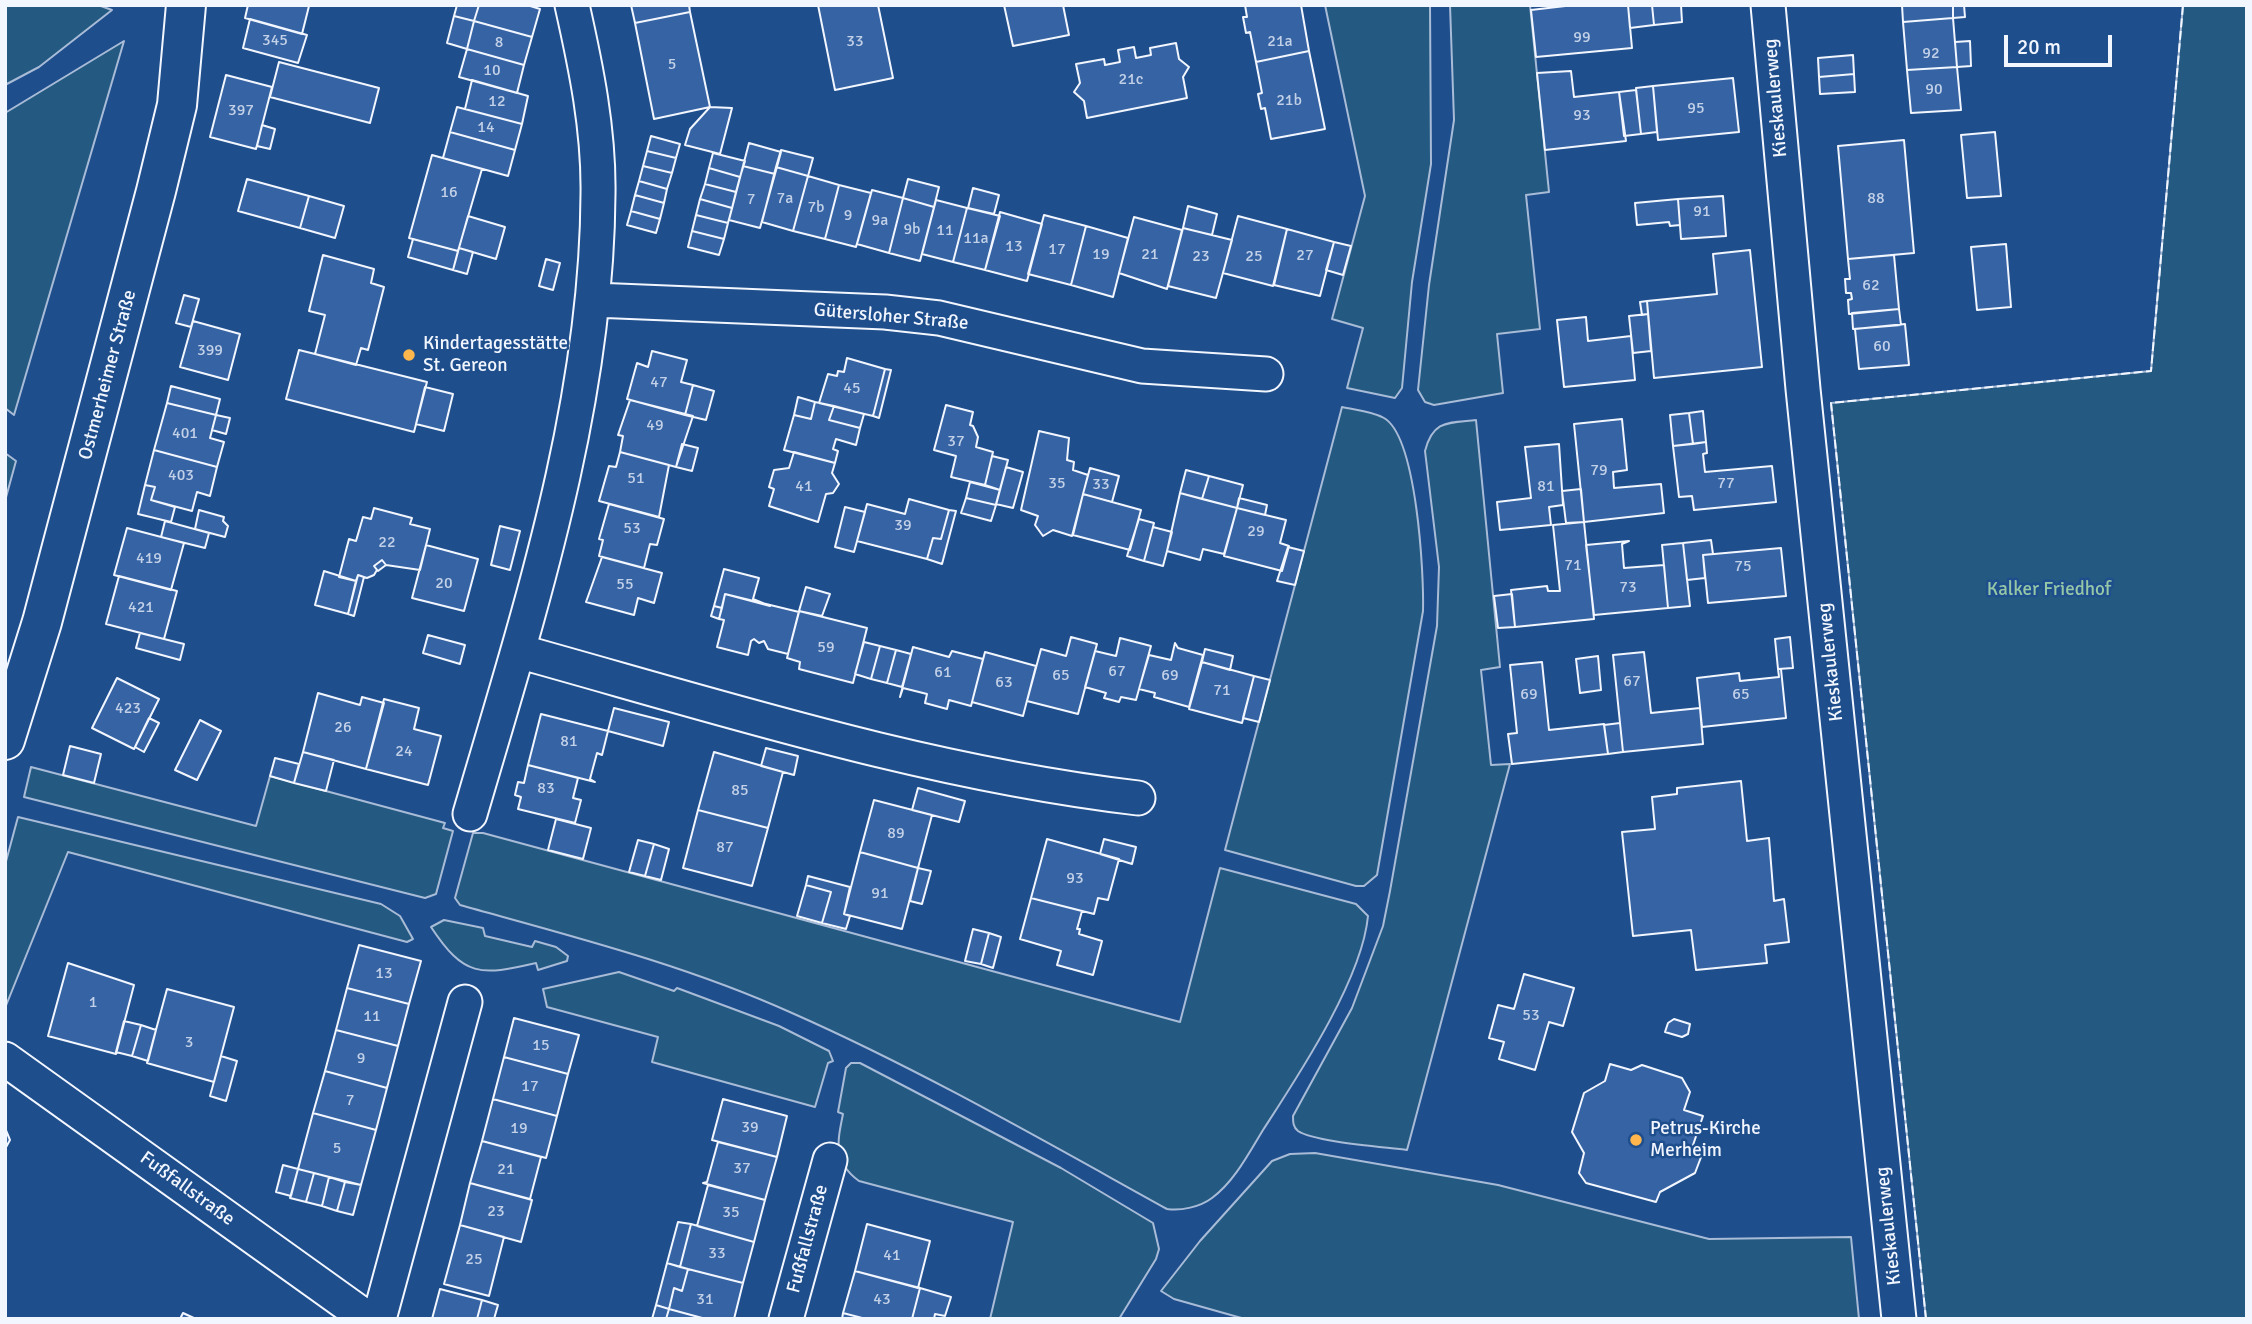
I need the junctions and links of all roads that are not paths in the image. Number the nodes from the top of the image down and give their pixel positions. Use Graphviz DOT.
graph roads {
  1 [pos="186,5"];
  2 [pos="572,5"];
  3 [pos="1768,5"];
  4 [pos="594,300"];
  5 [pos="1266,374"];
  6 [pos="518,651"];
  7 [pos="5,740"];
  8 [pos="1138,798"];
  9 [pos="470,814"];
  10 [pos="465,1002"];
  11 [pos="5,1059"];
  12 [pos="830,1160"];
  13 [pos="368,1319"];
  14 [pos="379,1319"];
  15 [pos="786,1319"];
  16 [pos="1899,1319"];
  1 -- 7 [label="street, Ostmerheimer Straße"];
  2 -- 4 [label="street"];
  3 -- 16 [label="street, Kieskaulerweg"];
  4 -- 5 [label="street, Gütersloher Straße"];
  4 -- 6 [label="street"];
  6 -- 8 [label="street"];
  6 -- 9 [label="street"];
  10 -- 14 [label="street"];
  11 -- 13 [label="street, Fußfallstraße"];
  12 -- 15 [label="street, Fußfallstraße"];
}
